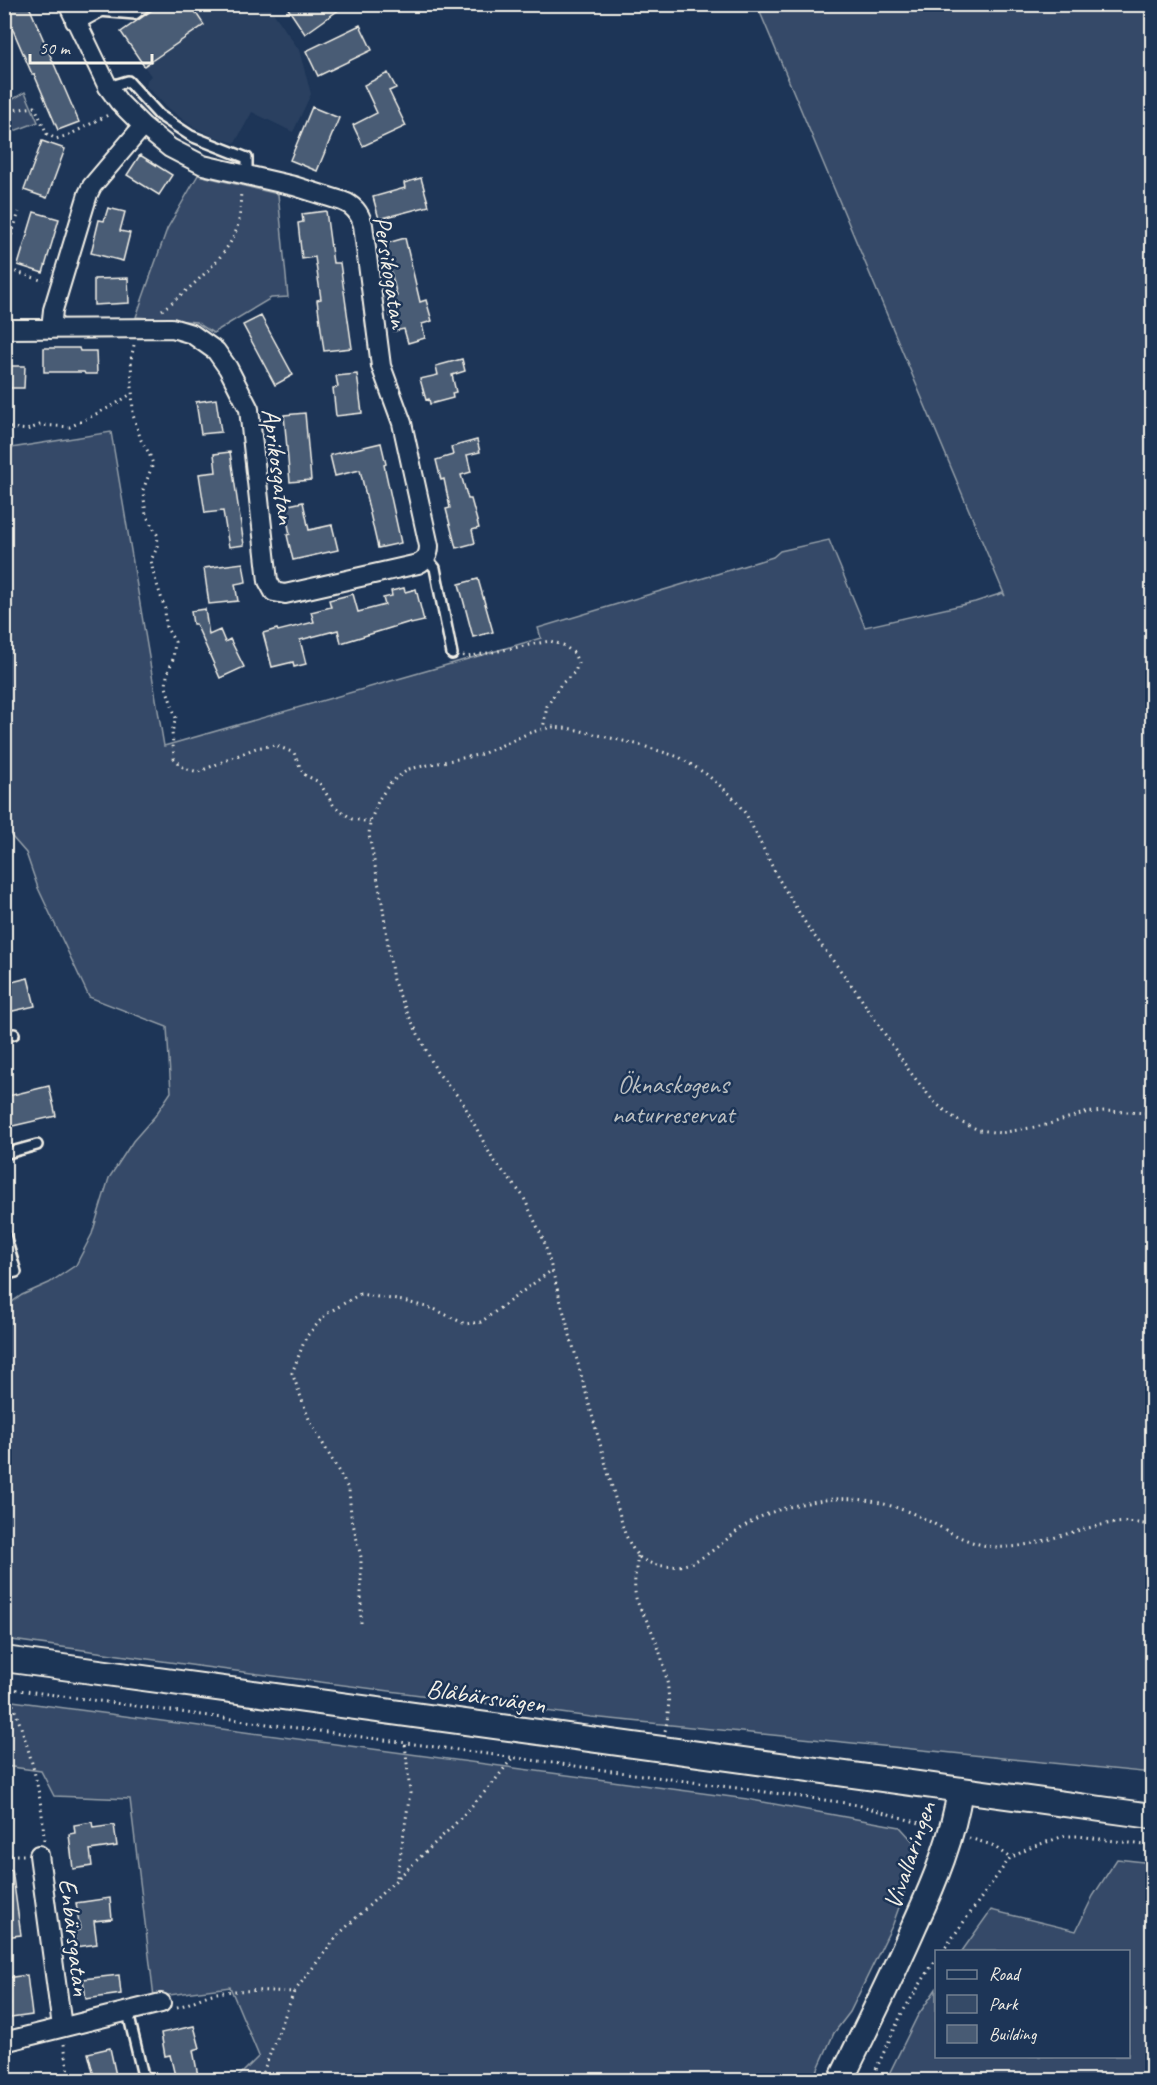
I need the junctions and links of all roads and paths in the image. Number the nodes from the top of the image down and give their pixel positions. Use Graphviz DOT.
graph roads {
  1 [pos="148,4"];
  2 [pos="100,8"];
  3 [pos="72,13"];
  4 [pos="108,87"];
  5 [pos="124,107"];
  6 [pos="4,111"];
  7 [pos="143,126"];
  8 [pos="247,176"];
  9 [pos="19,212"];
  10 [pos="4,224"];
  11 [pos="14,228"];
  12 [pos="4,258"];
  13 [pos="4,268"];
  14 [pos="60,287"];
  15 [pos="143,328"];
  16 [pos="51,329"];
  17 [pos="4,330"];
  18 [pos="132,393"];
  19 [pos="4,427"];
  20 [pos="422,561"];
  21 [pos="452,654"];
  22 [pos="543,729"];
  23 [pos="370,822"];
  24 [pos="14,1034"];
  25 [pos="4,1037"];
  26 [pos="1152,1113"];
  27 [pos="37,1145"];
  28 [pos="4,1154"];
  29 [pos="4,1232"];
  30 [pos="552,1270"];
  31 [pos="4,1275"];
  32 [pos="1152,1526"];
  33 [pos="638,1556"];
  34 [pos="361,1623"];
  35 [pos="4,1659"];
  36 [pos="5,1688"];
  37 [pos="405,1743"];
  38 [pos="655,1748"];
  39 [pos="513,1757"];
  40 [pos="960,1790"];
  41 [pos="1152,1816"];
  42 [pos="933,1827"];
  43 [pos="970,1838"];
  44 [pos="1152,1846"];
  45 [pos="39,1855"];
  46 [pos="1010,1858"];
  47 [pos="396,1879"];
  48 [pos="943,1950"];
  49 [pos="935,1961"];
  50 [pos="294,1992"];
  51 [pos="161,2004"];
  52 [pos="128,2013"];
  53 [pos="62,2027"];
  54 [pos="4,2042"];
  55 [pos="70,2080"];
  56 [pos="144,2080"];
  57 [pos="260,2080"];
  58 [pos="841,2080"];
  59 [pos="871,2080"];
  1 -- 2 [label="lane"];
  2 -- 3 [label="street"];
  3 -- 4 [label="street, Persikogatan"];
  4 -- 5 [label="street, Persikogatan"];
  4 -- 8 [label="lane"];
  5 -- 6 [label="path"];
  5 -- 7 [label="street, Persikogatan"];
  7 -- 8 [label="street, Persikogatan"];
  7 -- 14 [label="street"];
  8 -- 15 [label="path"];
  8 -- 20 [label="street, Persikogatan"];
  9 -- 11 [label="path"];
  10 -- 11 [label="path"];
  11 -- 12 [label="path"];
  13 -- 14 [label="path"];
  14 -- 16 [label="street"];
  15 -- 16 [label="street, Aprikosgatan"];
  15 -- 18 [label="path"];
  15 -- 20 [label="street, Aprikosgatan"];
  16 -- 17 [label="street, Aprikosgatan"];
  18 -- 19 [label="path"];
  18 -- 23 [label="path"];
  20 -- 21 [label="lane"];
  21 -- 22 [label="path"];
  22 -- 23 [label="path"];
  22 -- 26 [label="path"];
  23 -- 30 [label="path"];
  24 -- 25 [label="lane"];
  27 -- 28 [label="lane"];
  29 -- 31 [label="lane"];
  30 -- 33 [label="path"];
  30 -- 34 [label="path"];
  32 -- 33 [label="path"];
  33 -- 38 [label="path"];
  35 -- 38 [label="street, Blåbärsvägen"];
  36 -- 37 [label="path"];
  36 -- 45 [label="path"];
  37 -- 39 [label="path"];
  37 -- 47 [label="path"];
  38 -- 40 [label="street, Blåbärsvägen"];
  39 -- 42 [label="path"];
  39 -- 47 [label="path"];
  40 -- 41 [label="street, Vivallaringen"];
  40 -- 58 [label="street, Vivallaringen"];
  43 -- 46 [label="path"];
  44 -- 46 [label="path"];
  45 -- 53 [label="street, Enbärsgatan"];
  46 -- 48 [label="path"];
  47 -- 50 [label="path"];
  49 -- 59 [label="path"];
  50 -- 51 [label="path"];
  50 -- 57 [label="path"];
  51 -- 52 [label="street"];
  52 -- 53 [label="street"];
  52 -- 56 [label="lane"];
  53 -- 54 [label="street"];
  53 -- 55 [label="path"];
}
